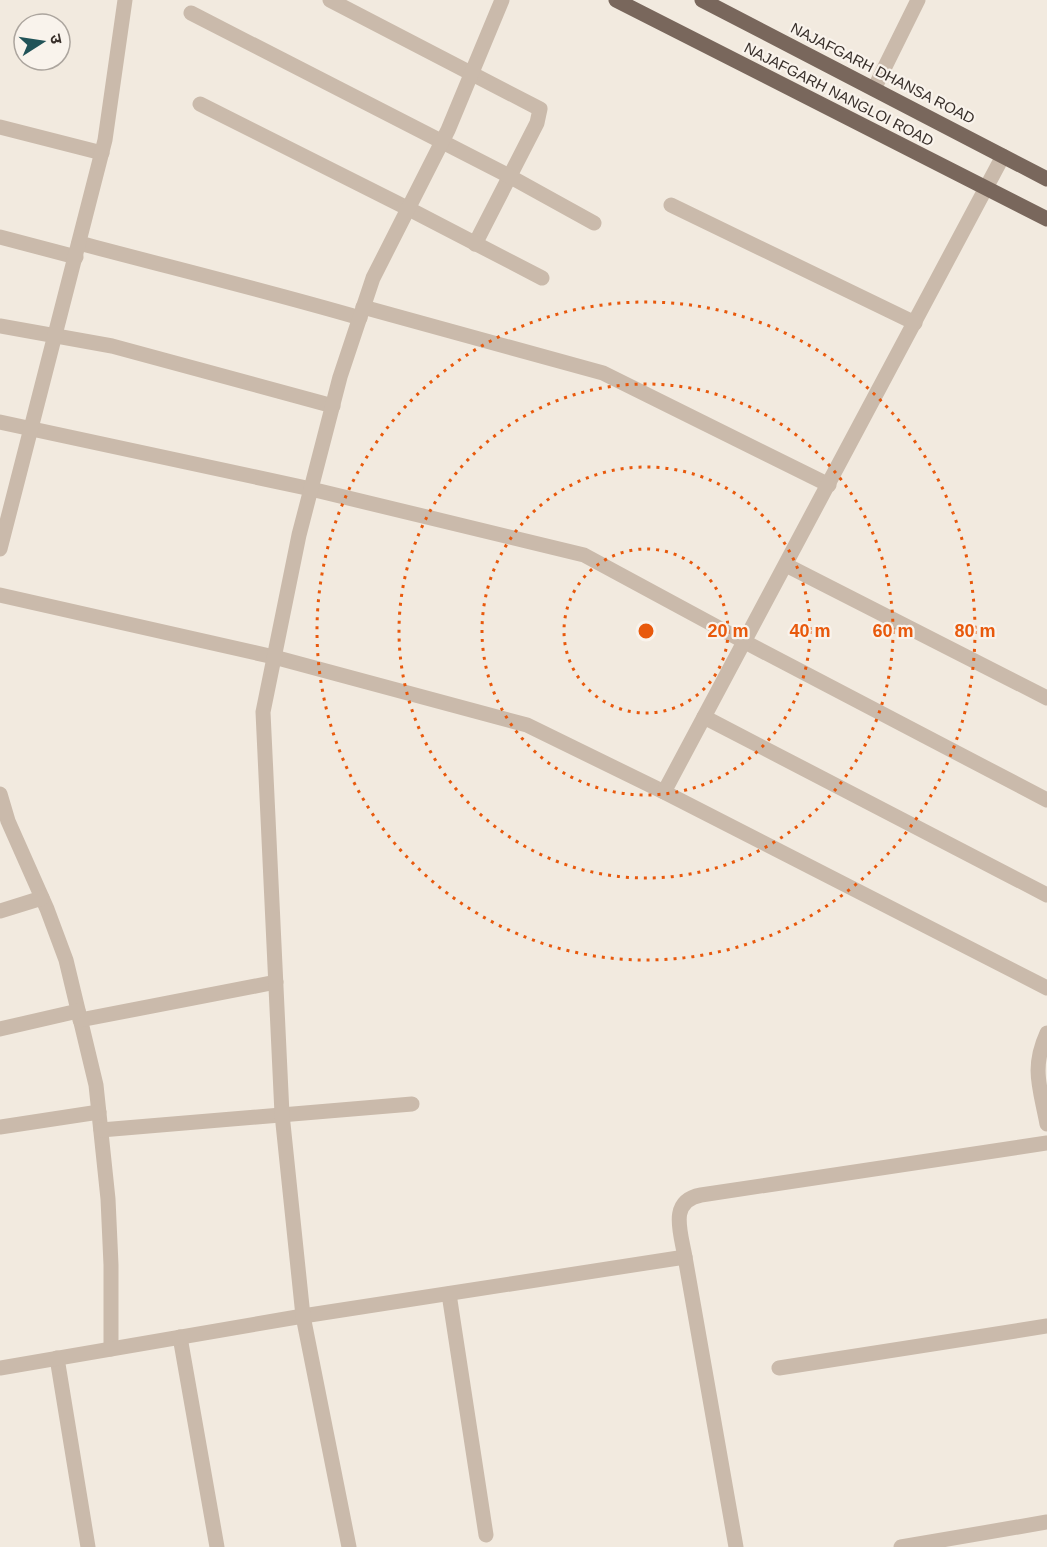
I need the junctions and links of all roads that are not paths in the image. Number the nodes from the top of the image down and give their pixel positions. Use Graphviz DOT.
graph roads {
  1 [pos="125,0"];
  2 [pos="330,0"];
  3 [pos="502,0"];
  4 [pos="616,0"];
  5 [pos="702,0"];
  6 [pos="918,0"];
  7 [pos="190,13"];
  8 [pos="471,73"];
  9 [pos="874,89"];
  10 [pos="200,104"];
  11 [pos="0,127"];
  12 [pos="442,142"];
  13 [pos="102,153"];
  14 [pos="1003,156"];
  15 [pos="509,176"];
  16 [pos="1047,179"];
  17 [pos="986,189"];
  18 [pos="670,206"];
  19 [pos="409,208"];
  20 [pos="1047,219"];
  21 [pos="594,223"];
  22 [pos="0,237"];
  23 [pos="475,244"];
  24 [pos="77,250"];
  25 [pos="542,278"];
  26 [pos="361,312"];
  27 [pos="915,323"];
  28 [pos="0,326"];
  29 [pos="56,336"];
  30 [pos="333,406"];
  31 [pos="0,422"];
  32 [pos="31,430"];
  33 [pos="829,485"];
  34 [pos="311,489"];
  35 [pos="5,511"];
  36 [pos="0,549"];
  37 [pos="786,565"];
  38 [pos="0,595"];
  39 [pos="745,642"];
  40 [pos="274,657"];
  41 [pos="1047,698"];
  42 [pos="704,717"];
  43 [pos="664,792"];
  44 [pos="0,794"];
  45 [pos="1047,800"];
  46 [pos="1047,895"];
  47 [pos="42,898"];
  48 [pos="0,911"];
  49 [pos="276,982"];
  50 [pos="1047,988"];
  51 [pos="79,1016"];
  52 [pos="0,1029"];
  53 [pos="1047,1033"];
  54 [pos="412,1104"];
  55 [pos="99,1112"];
  56 [pos="282,1114"];
  57 [pos="1047,1124"];
  58 [pos="0,1127"];
  59 [pos="101,1130"];
  60 [pos="1047,1143"];
  61 [pos="685,1257"];
  62 [pos="449,1294"];
  63 [pos="303,1316"];
  64 [pos="1047,1326"];
  65 [pos="180,1337"];
  66 [pos="111,1349"];
  67 [pos="57,1358"];
  68 [pos="0,1368"];
  69 [pos="779,1368"];
  70 [pos="1047,1522"];
  71 [pos="486,1535"];
  72 [pos="88,1547"];
  73 [pos="217,1547"];
  74 [pos="349,1547"];
  75 [pos="736,1547"];
  76 [pos="902,1547"];
  1 -- 13 [label="street"];
  2 -- 8 [label="street"];
  3 -- 8 [label="street"];
  4 -- 17 [label="main road, NAJAFGARH NANGLOI ROAD"];
  5 -- 9 [label="main road, NAJAFGARH DHANSA ROAD"];
  6 -- 9 [label="street"];
  7 -- 12 [label="street"];
  8 -- 12 [label="street"];
  8 -- 15 [label="street"];
  9 -- 14 [label="main road, NAJAFGARH DHANSA ROAD"];
  10 -- 19 [label="street"];
  11 -- 13 [label="street"];
  12 -- 15 [label="street"];
  12 -- 19 [label="street"];
  13 -- 24 [label="street"];
  14 -- 16 [label="main road, NAJAFGARH DHANSA ROAD"];
  14 -- 17 [label="street"];
  15 -- 21 [label="street"];
  15 -- 23 [label="street"];
  17 -- 20 [label="main road, NAJAFGARH NANGLOI ROAD"];
  17 -- 27 [label="street"];
  18 -- 27 [label="street"];
  19 -- 23 [label="street"];
  19 -- 26 [label="street"];
  22 -- 24 [label="street"];
  23 -- 25 [label="street"];
  24 -- 26 [label="street"];
  24 -- 29 [label="street"];
  26 -- 30 [label="street"];
  26 -- 33 [label="street"];
  27 -- 33 [label="street"];
  28 -- 29 [label="street"];
  29 -- 30 [label="street"];
  29 -- 32 [label="street"];
  30 -- 34 [label="street"];
  31 -- 32 [label="street"];
  32 -- 34 [label="street"];
  32 -- 35 [label="street"];
  33 -- 37 [label="street"];
  34 -- 39 [label="street"];
  34 -- 40 [label="street"];
  35 -- 36 [label="street"];
  37 -- 39 [label="street"];
  37 -- 41 [label="street"];
  38 -- 40 [label="street"];
  39 -- 42 [label="street"];
  39 -- 45 [label="street"];
  40 -- 43 [label="street"];
  40 -- 49 [label="street"];
  42 -- 43 [label="street"];
  42 -- 46 [label="street"];
  43 -- 50 [label="street"];
  44 -- 47 [label="street"];
  47 -- 48 [label="street"];
  47 -- 51 [label="street"];
  49 -- 51 [label="street"];
  49 -- 56 [label="street"];
  51 -- 52 [label="street"];
  51 -- 55 [label="street"];
  53 -- 57 [label="street"];
  54 -- 56 [label="street"];
  55 -- 58 [label="street"];
  55 -- 59 [label="street"];
  56 -- 59 [label="street"];
  56 -- 63 [label="street"];
  59 -- 66 [label="street"];
  60 -- 61 [label="street"];
  61 -- 62 [label="street"];
  61 -- 75 [label="street"];
  62 -- 63 [label="street"];
  62 -- 71 [label="street"];
  63 -- 65 [label="street"];
  63 -- 74 [label="street"];
  64 -- 69 [label="street"];
  65 -- 66 [label="street"];
  65 -- 73 [label="street"];
  66 -- 67 [label="street"];
  67 -- 68 [label="street"];
  67 -- 72 [label="street"];
  70 -- 76 [label="street"];
}
